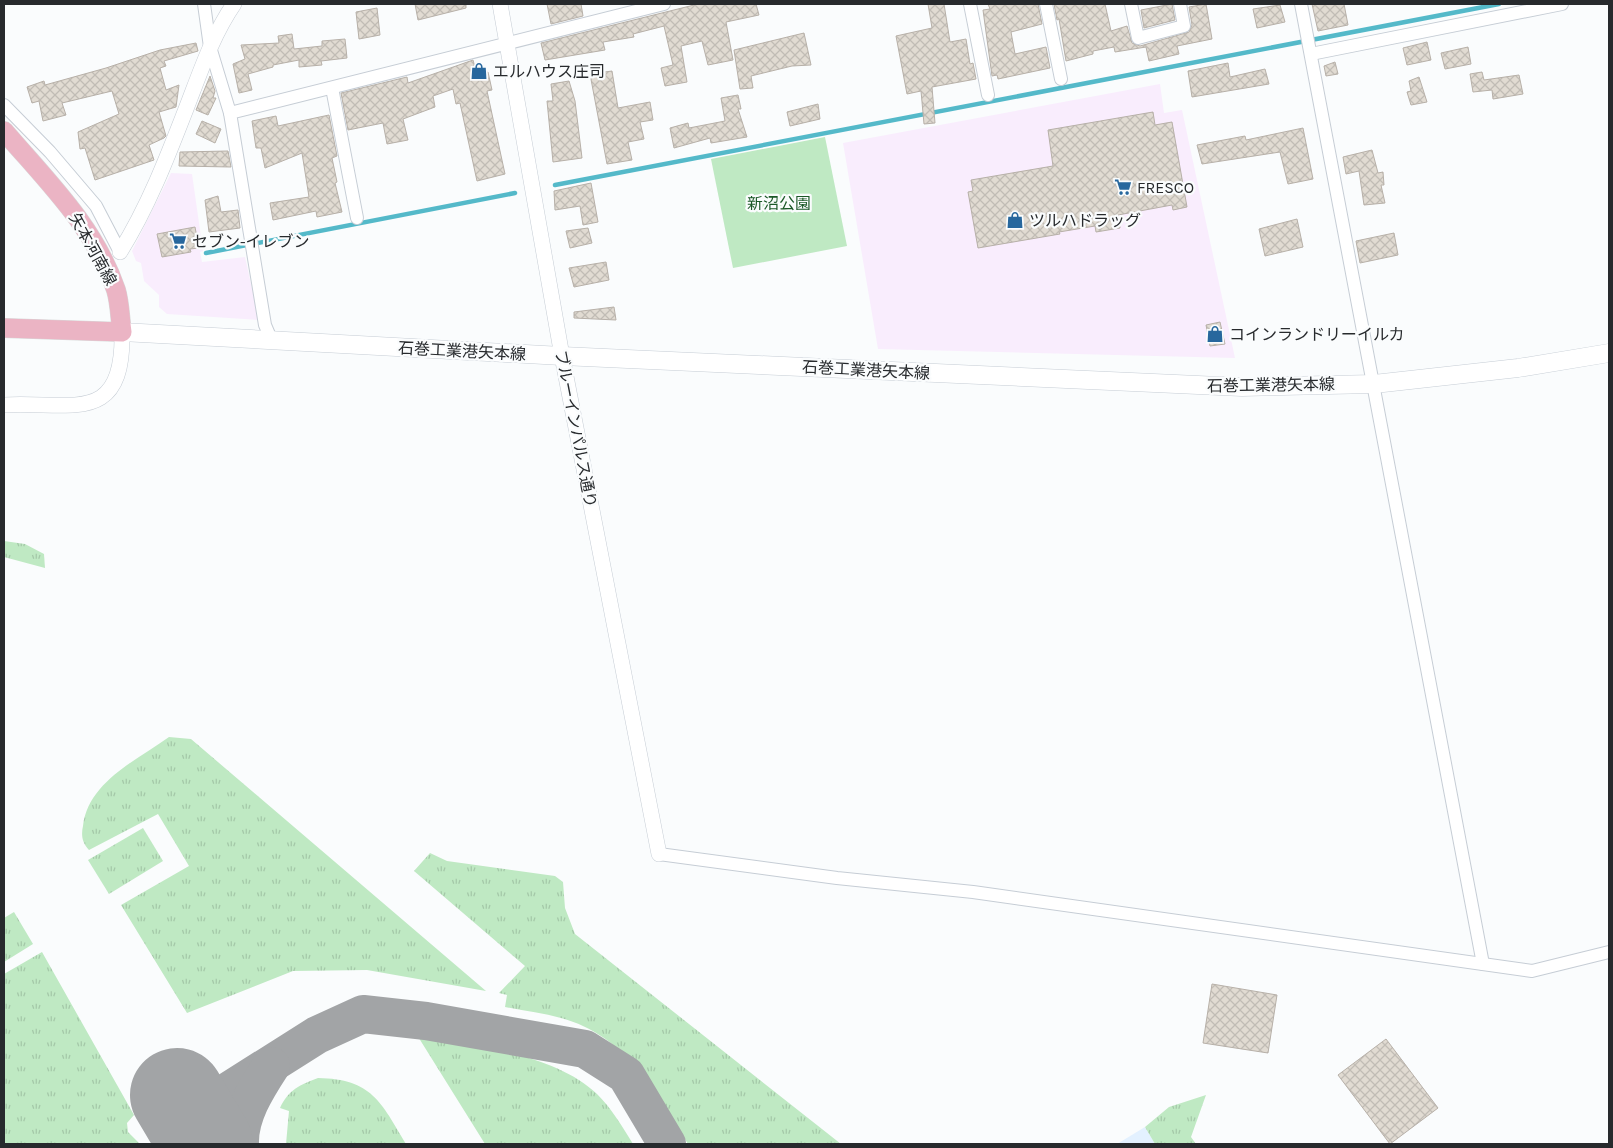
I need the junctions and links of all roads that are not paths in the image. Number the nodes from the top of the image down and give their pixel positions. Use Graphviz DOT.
graph roads {
  1 [pos="204,4"];
  2 [pos="234,4"];
  3 [pos="500,4"];
  4 [pos="664,4"];
  5 [pos="970,4"];
  6 [pos="1046,4"];
  7 [pos="1131,4"];
  8 [pos="1180,4"];
  9 [pos="1301,4"];
  10 [pos="1558,4"];
  11 [pos="506,43"];
  12 [pos="210,46"];
  13 [pos="1311,50"];
  14 [pos="1061,79"];
  15 [pos="332,88"];
  16 [pos="988,95"];
  17 [pos="4,106"];
  18 [pos="230,113"];
  19 [pos="4,131"];
  20 [pos="357,218"];
  21 [pos="120,252"];
  22 [pos="4,328"];
  23 [pos="122,332"];
  24 [pos="271,340"];
  25 [pos="1609,353"];
  26 [pos="562,356"];
  27 [pos="1374,384"];
  28 [pos="4,405"];
  29 [pos="659,854"];
  30 [pos="1609,952"];
  31 [pos="1483,964"];
  1 -- 12 [label="street"];
  2 -- 12 [label="street"];
  3 -- 11 [label="street, ブルーインパルス通り"];
  4 -- 11 [label="street"];
  5 -- 16 [label="street"];
  6 -- 14 [label="street"];
  7 -- 8 [label="street"];
  9 -- 13 [label="street"];
  10 -- 13 [label="street"];
  11 -- 15 [label="street"];
  11 -- 26 [label="street, ブルーインパルス通り"];
  12 -- 18 [label="street"];
  12 -- 21 [label="street"];
  13 -- 27 [label="street"];
  15 -- 18 [label="street"];
  15 -- 20 [label="street"];
  17 -- 21 [label="street"];
  18 -- 24 [label="street"];
  19 -- 23 [label="main road, 矢本河南線"];
  22 -- 23 [label="main road"];
  23 -- 24 [label="main road, 石巻工業港矢本線"];
  23 -- 28 [label="street"];
  24 -- 26 [label="main road, 石巻工業港矢本線"];
  25 -- 27 [label="main road, 石巻工業港矢本線"];
  26 -- 27 [label="main road, 石巻工業港矢本線"];
  26 -- 29 [label="street, ブルーインパルス通り"];
  27 -- 31 [label="street"];
  29 -- 31 [label="street"];
  30 -- 31 [label="street"];
}
